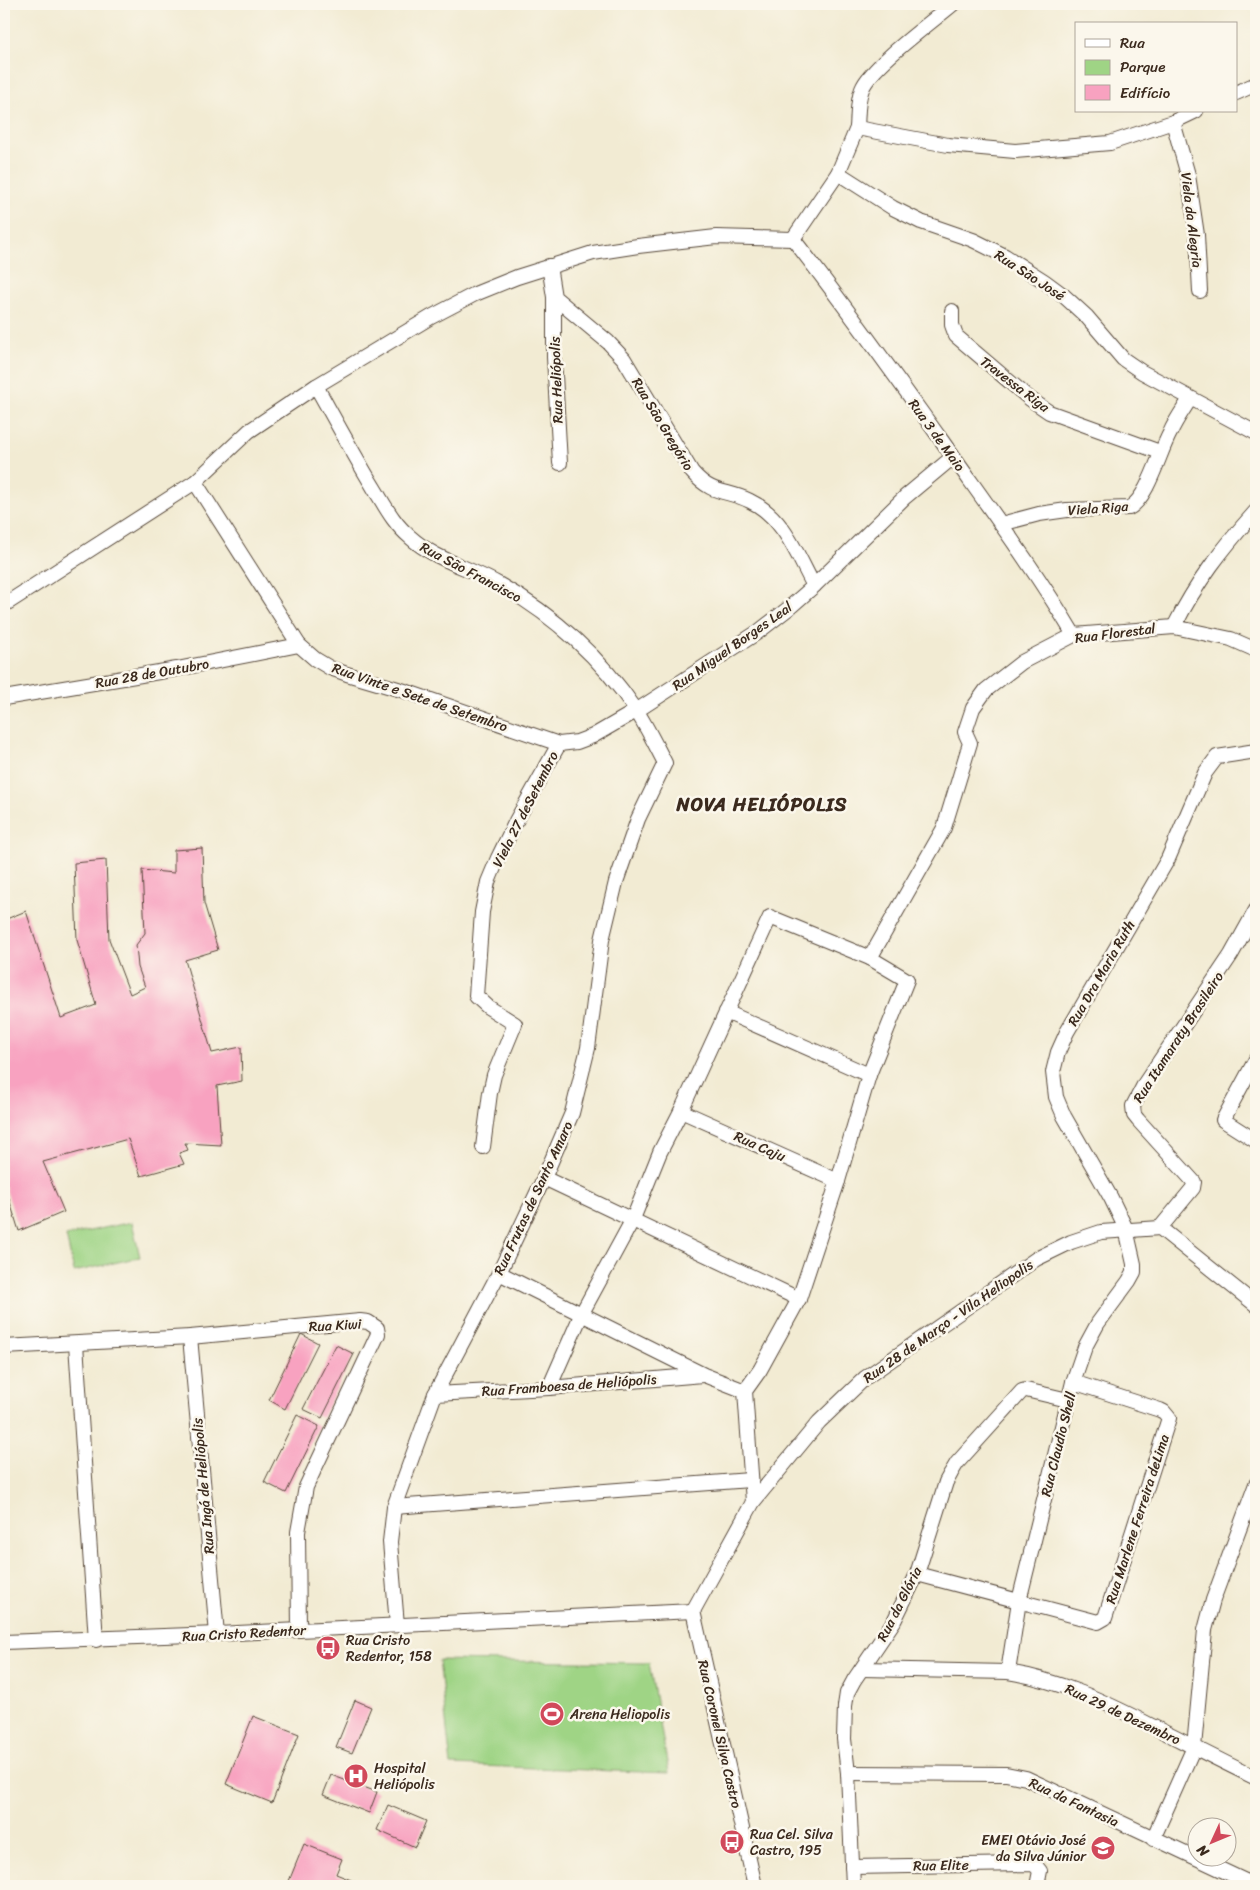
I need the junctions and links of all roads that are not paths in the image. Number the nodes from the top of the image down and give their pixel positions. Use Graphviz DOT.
graph roads {
  1 [pos="953,4"];
  2 [pos="1256,84"];
  3 [pos="1238,92"];
  4 [pos="1194,112"];
  5 [pos="1173,122"];
  6 [pos="857,128"];
  7 [pos="838,173"];
  8 [pos="793,239"];
  9 [pos="549,266"];
  10 [pos="1200,291"];
  11 [pos="554,297"];
  12 [pos="952,311"];
  13 [pos="316,386"];
  14 [pos="1190,398"];
  15 [pos="1256,433"];
  16 [pos="1160,452"];
  17 [pos="953,457"];
  18 [pos="560,463"];
  19 [pos="195,482"];
  20 [pos="1256,511"];
  21 [pos="1001,524"];
  22 [pos="814,586"];
  23 [pos="4,605"];
  24 [pos="1174,627"];
  25 [pos="1074,636"];
  26 [pos="300,645"];
  27 [pos="1256,650"];
  28 [pos="4,698"];
  29 [pos="636,711"];
  30 [pos="559,744"];
  31 [pos="1256,751"];
  32 [pos="665,763"];
  33 [pos="1256,910"];
  34 [pos="870,958"];
  35 [pos="726,1012"];
  36 [pos="1256,1059"];
  37 [pos="869,1074"];
  38 [pos="681,1111"];
  39 [pos="1256,1141"];
  40 [pos="483,1147"];
  41 [pos="544,1178"];
  42 [pos="838,1181"];
  43 [pos="633,1219"];
  44 [pos="1160,1228"];
  45 [pos="1126,1229"];
  46 [pos="499,1272"];
  47 [pos="799,1300"];
  48 [pos="1256,1305"];
  49 [pos="582,1313"];
  50 [pos="190,1336"];
  51 [pos="76,1344"];
  52 [pos="4,1347"];
  53 [pos="704,1375"];
  54 [pos="1073,1382"];
  55 [pos="548,1388"];
  56 [pos="745,1392"];
  57 [pos="435,1394"];
  58 [pos="1068,1400"];
  59 [pos="750,1480"];
  60 [pos="1256,1484"];
  61 [pos="753,1502"];
  62 [pos="394,1507"];
  63 [pos="917,1574"];
  64 [pos="1019,1601"];
  65 [pos="694,1611"];
  66 [pos="397,1625"];
  67 [pos="299,1630"];
  68 [pos="217,1634"];
  69 [pos="96,1640"];
  70 [pos="4,1642"];
  71 [pos="862,1670"];
  72 [pos="1008,1672"];
  73 [pos="1194,1747"];
  74 [pos="848,1774"];
  75 [pos="1256,1778"];
  76 [pos="1153,1839"];
  77 [pos="852,1867"];
  78 [pos="755,1886"];
  79 [pos="853,1886"];
  80 [pos="1036,1886"];
  81 [pos="1256,1886"];
  1 -- 6 [label="street"];
  2 -- 3 [label="street"];
  4 -- 5 [label="street"];
  5 -- 6 [label="street"];
  5 -- 10 [label="street, Viela da Alegria"];
  6 -- 7 [label="street"];
  7 -- 8 [label="street"];
  7 -- 14 [label="street, Rua São José"];
  8 -- 9 [label="street"];
  8 -- 17 [label="street, Rua 3 de Maio"];
  9 -- 11 [label="street"];
  9 -- 13 [label="street"];
  11 -- 18 [label="street, Rua Heliópolis"];
  11 -- 22 [label="street, Rua São Gregório"];
  12 -- 16 [label="street, Travessa Riga"];
  13 -- 19 [label="street"];
  13 -- 29 [label="street, Rua São Francisco"];
  14 -- 15 [label="street, Rua São José"];
  14 -- 16 [label="street, Viela Riga"];
  16 -- 21 [label="street, Viela Riga"];
  17 -- 21 [label="street, Rua 3 de Maio"];
  17 -- 22 [label="street, Rua Miguel Borges Leal"];
  19 -- 23 [label="street"];
  19 -- 26 [label="street, Rua Vinte e Sete de Setembro"];
  20 -- 24 [label="street"];
  21 -- 25 [label="street, Rua 3 de Maio"];
  22 -- 29 [label="street, Rua Miguel Borges Leal"];
  24 -- 25 [label="street, Rua Florestal"];
  24 -- 27 [label="street, Rua Florestal"];
  25 -- 34 [label="street, Rua Florestal"];
  26 -- 28 [label="street, Rua 28 de Outubro"];
  26 -- 30 [label="street, Rua Vinte e Sete de Setembro"];
  29 -- 30 [label="street, Rua Miguel Borges Leal"];
  29 -- 32 [label="street, Rua São Francisco"];
  30 -- 40 [label="street, Viela 27 deSetembro"];
  31 -- 45 [label="street, Rua Dra Maria Ruth"];
  32 -- 41 [label="street, Rua Frutas de Santo Amaro"];
  33 -- 44 [label="street, Rua Itamaraty Brasileiro"];
  34 -- 35 [label="street"];
  34 -- 37 [label="street"];
  35 -- 37 [label="street"];
  35 -- 38 [label="street"];
  36 -- 39 [label="street"];
  37 -- 42 [label="street"];
  38 -- 42 [label="street, Rua Caju"];
  38 -- 43 [label="street"];
  41 -- 43 [label="street"];
  41 -- 46 [label="street, Rua Frutas de Santo Amaro"];
  42 -- 47 [label="street"];
  43 -- 47 [label="street"];
  43 -- 49 [label="street"];
  44 -- 45 [label="street, Rua 28 de Março - Vila Heliopolis"];
  44 -- 48 [label="street"];
  45 -- 54 [label="street, Rua Claudio Shell"];
  45 -- 61 [label="street, Rua 28 de Março - Vila Heliopolis"];
  46 -- 49 [label="street"];
  46 -- 57 [label="street, Rua Frutas de Santo Amaro"];
  47 -- 56 [label="street"];
  49 -- 53 [label="street"];
  49 -- 55 [label="street"];
  50 -- 51 [label="street, Rua Kiwi"];
  50 -- 67 [label="street, Rua Kiwi"];
  50 -- 68 [label="street, Rua Ingá de Heliópolis"];
  51 -- 52 [label="street, Rua Kiwi"];
  51 -- 69 [label="street"];
  53 -- 55 [label="street, Rua Framboesa de Heliópolis"];
  53 -- 56 [label="street"];
  54 -- 58 [label="street, Rua Claudio Shell"];
  54 -- 64 [label="street, Rua Marlene Ferreira deLima"];
  55 -- 57 [label="street, Rua Framboesa de Heliópolis"];
  56 -- 59 [label="street"];
  57 -- 62 [label="street, Rua Frutas de Santo Amaro"];
  58 -- 63 [label="street, Rua da Glória"];
  58 -- 64 [label="street, Rua Claudio Shell"];
  59 -- 61 [label="street"];
  59 -- 62 [label="street"];
  60 -- 73 [label="street"];
  61 -- 65 [label="street, Rua 28 de Março - Vila Heliopolis"];
  62 -- 66 [label="street, Rua Frutas de Santo Amaro"];
  63 -- 64 [label="street, Rua Marlene Ferreira deLima"];
  63 -- 71 [label="street, Rua da Glória"];
  64 -- 72 [label="street, Rua Claudio Shell"];
  65 -- 66 [label="street, Rua Cristo Redentor"];
  65 -- 78 [label="street, Rua Coronel Silva Castro"];
  66 -- 67 [label="street, Rua Cristo Redentor"];
  67 -- 68 [label="street, Rua Cristo Redentor"];
  68 -- 69 [label="street, Rua Cristo Redentor"];
  69 -- 70 [label="street, Rua Cristo Redentor"];
  71 -- 72 [label="street, Rua 29 de Dezembro"];
  71 -- 74 [label="street, Rua da Glória"];
  72 -- 73 [label="street, Rua 29 de Dezembro"];
  73 -- 75 [label="street, Rua 29 de Dezembro"];
  73 -- 76 [label="street"];
  74 -- 76 [label="street, Rua da Fantasia"];
  74 -- 77 [label="street, Rua da Glória"];
  76 -- 81 [label="street, Rua da Fantasia"];
  77 -- 79 [label="street, Rua da Glória"];
  77 -- 80 [label="street, Rua Elite"];
}
